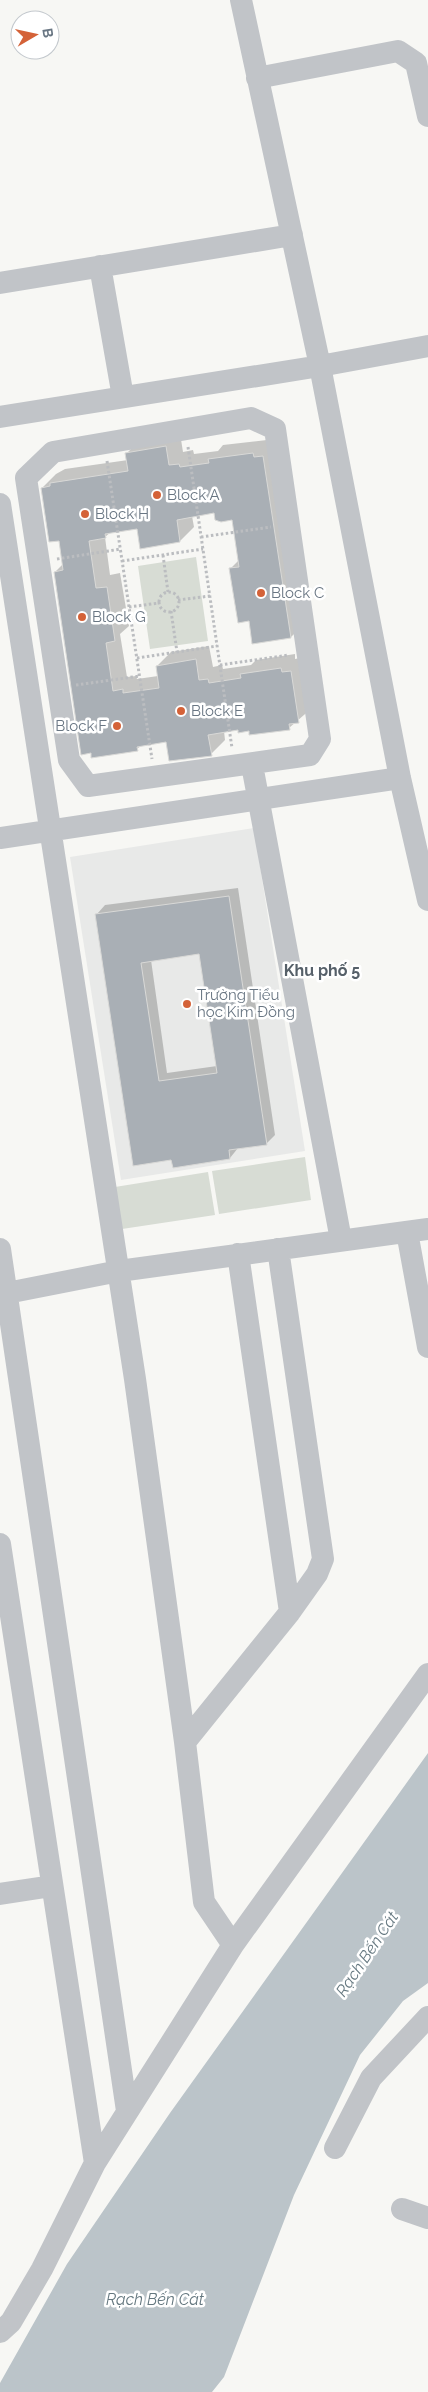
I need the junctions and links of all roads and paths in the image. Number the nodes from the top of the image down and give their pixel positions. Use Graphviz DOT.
graph roads {
  1 [pos="240,0"];
  2 [pos="257,78"];
  3 [pos="428,116"];
  4 [pos="292,235"];
  5 [pos="100,266"];
  6 [pos="0,283"];
  7 [pos="428,346"];
  8 [pos="320,366"];
  9 [pos="123,397"];
  10 [pos="0,416"];
  11 [pos="185,429"];
  12 [pos="105,443"];
  13 [pos="0,504"];
  14 [pos="289,525"];
  15 [pos="201,537"];
  16 [pos="121,549"];
  17 [pos="203,549"];
  18 [pos="163,555"];
  19 [pos="39,561"];
  20 [pos="122,561"];
  21 [pos="168,592"];
  22 [pos="210,596"];
  23 [pos="178,600"];
  24 [pos="159,603"];
  25 [pos="129,607"];
  26 [pos="171,611"];
  27 [pos="217,646"];
  28 [pos="176,652"];
  29 [pos="307,652"];
  30 [pos="137,658"];
  31 [pos="220,664"];
  32 [pos="140,676"];
  33 [pos="58,688"];
  34 [pos="244,766"];
  35 [pos="155,778"];
  36 [pos="400,778"];
  37 [pos="258,799"];
  38 [pos="50,829"];
  39 [pos="0,838"];
  40 [pos="428,900"];
  41 [pos="417,1230"];
  42 [pos="342,1240"];
  43 [pos="278,1249"];
  44 [pos="0,1250"];
  45 [pos="238,1254"];
  46 [pos="119,1271"];
  47 [pos="7,1293"];
  48 [pos="428,1347"];
  49 [pos="0,1544"];
  50 [pos="290,1612"];
  51 [pos="428,1674"];
  52 [pos="185,1742"];
  53 [pos="52,1886"];
  54 [pos="0,1894"];
  55 [pos="233,1944"];
  56 [pos="428,2017"];
  57 [pos="127,2110"];
  58 [pos="335,2148"];
  59 [pos="94,2163"];
  60 [pos="402,2209"];
  61 [pos="428,2218"];
  62 [pos="0,2332"];
  1 -- 2 [label="street"];
  2 -- 3 [label="street"];
  2 -- 4 [label="street"];
  4 -- 5 [label="street"];
  4 -- 8 [label="street"];
  5 -- 6 [label="street"];
  5 -- 9 [label="street"];
  7 -- 8 [label="street"];
  8 -- 9 [label="street"];
  8 -- 36 [label="street"];
  9 -- 10 [label="street"];
  11 -- 12 [label="street"];
  11 -- 14 [label="street"];
  11 -- 15 [label="path"];
  12 -- 16 [label="path"];
  12 -- 19 [label="street"];
  13 -- 38 [label="street"];
  14 -- 15 [label="path"];
  14 -- 29 [label="street"];
  15 -- 17 [label="path"];
  16 -- 19 [label="path"];
  16 -- 20 [label="path"];
  17 -- 18 [label="path"];
  17 -- 22 [label="path"];
  18 -- 20 [label="path"];
  18 -- 21 [label="path"];
  19 -- 33 [label="street"];
  20 -- 25 [label="path"];
  21 -- 23 [label="path"];
  21 -- 24 [label="path"];
  22 -- 23 [label="path"];
  22 -- 27 [label="path"];
  23 -- 26 [label="path"];
  24 -- 25 [label="path"];
  24 -- 26 [label="path"];
  25 -- 30 [label="path"];
  26 -- 28 [label="path"];
  27 -- 28 [label="path"];
  27 -- 31 [label="path"];
  28 -- 30 [label="path"];
  29 -- 31 [label="path"];
  29 -- 34 [label="street"];
  30 -- 32 [label="path"];
  31 -- 34 [label="path"];
  32 -- 33 [label="path"];
  32 -- 35 [label="path"];
  33 -- 35 [label="street"];
  34 -- 35 [label="street"];
  34 -- 37 [label="street"];
  36 -- 37 [label="street"];
  36 -- 40 [label="street"];
  37 -- 38 [label="street"];
  37 -- 42 [label="street"];
  38 -- 39 [label="street"];
  38 -- 46 [label="street"];
  41 -- 42 [label="street"];
  41 -- 48 [label="street"];
  42 -- 43 [label="street"];
  43 -- 45 [label="street"];
  43 -- 50 [label="street"];
  44 -- 47 [label="street"];
  45 -- 46 [label="street"];
  45 -- 50 [label="street"];
  46 -- 47 [label="street"];
  46 -- 52 [label="street"];
  47 -- 57 [label="street"];
  49 -- 53 [label="street"];
  50 -- 52 [label="street"];
  51 -- 55 [label="street"];
  52 -- 55 [label="street"];
  53 -- 54 [label="street"];
  53 -- 59 [label="street"];
  55 -- 57 [label="street"];
  56 -- 58 [label="street"];
  57 -- 59 [label="street"];
  59 -- 62 [label="street"];
  60 -- 61 [label="street"];
}
